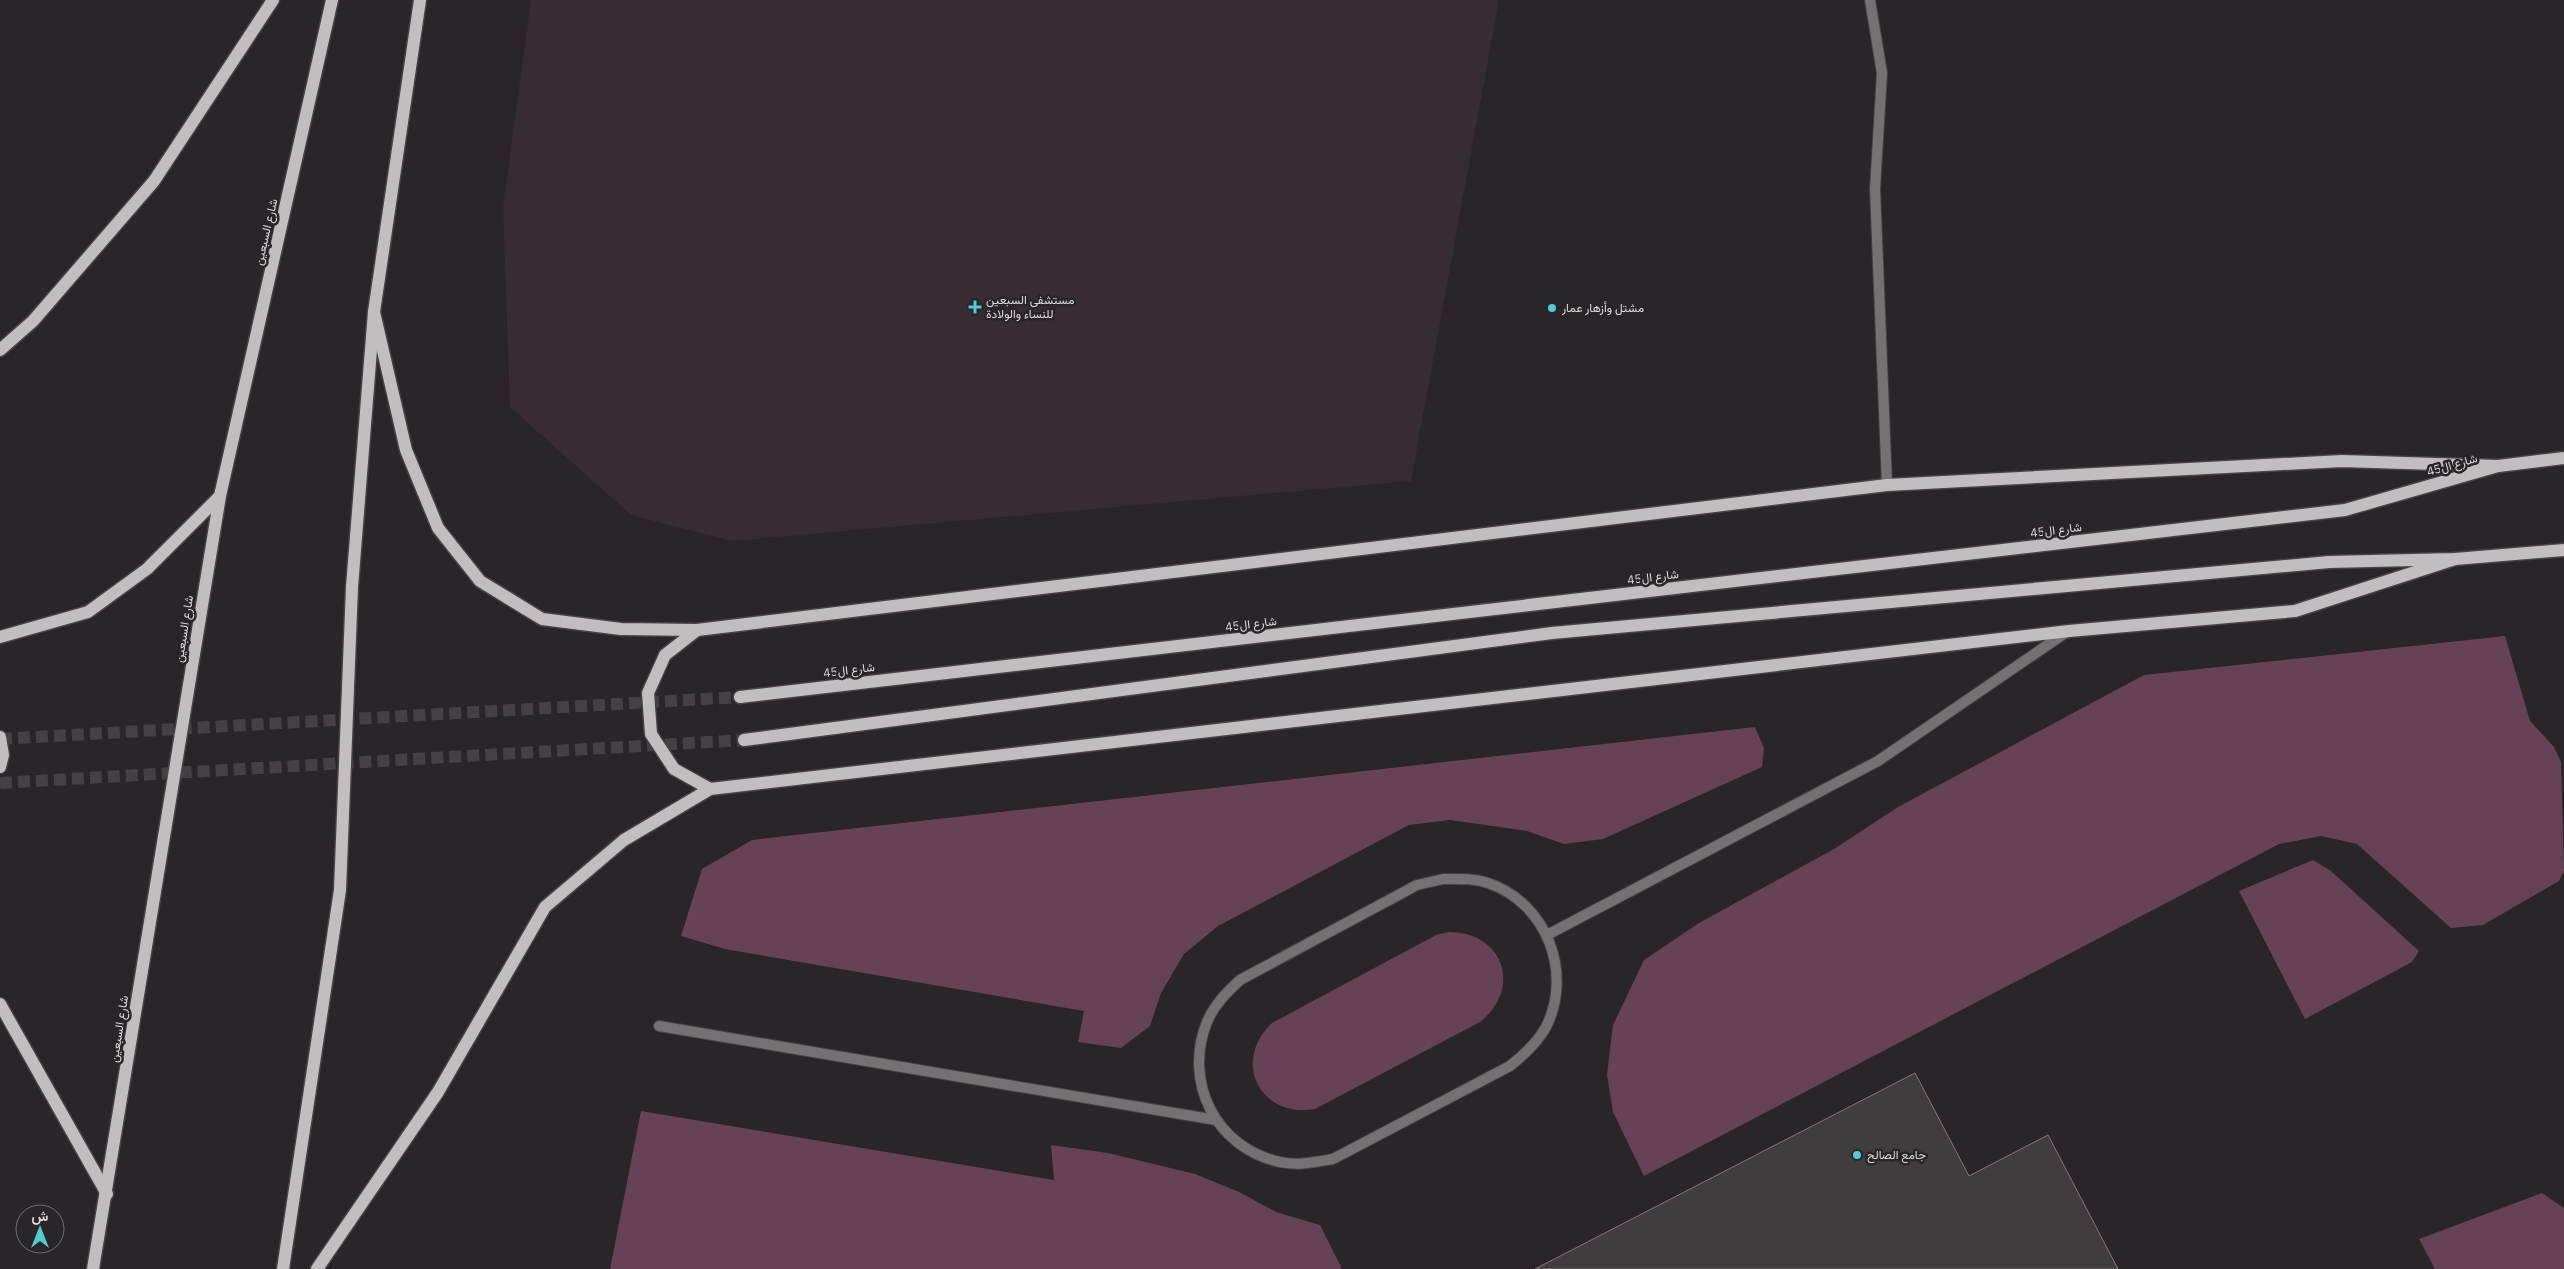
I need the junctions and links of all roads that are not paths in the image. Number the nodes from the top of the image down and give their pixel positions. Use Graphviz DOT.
graph roads {
  1 [pos="273,0"];
  2 [pos="332,0"];
  3 [pos="420,0"];
  4 [pos="1881,0"];
  5 [pos="1871,3"];
  6 [pos="374,312"];
  7 [pos="0,350"];
  8 [pos="2564,458"];
  9 [pos="2498,466"];
  10 [pos="1887,485"];
  11 [pos="220,496"];
  12 [pos="2564,550"];
  13 [pos="2455,558"];
  14 [pos="697,630"];
  15 [pos="2069,631"];
  16 [pos="0,637"];
  17 [pos="740,697"];
  18 [pos="0,736"];
  19 [pos="744,740"];
  20 [pos="0,767"];
  21 [pos="710,788"];
  22 [pos="1547,934"];
  23 [pos="0,1004"];
  24 [pos="659,1026"];
  25 [pos="1216,1120"];
  26 [pos="107,1194"];
  27 [pos="93,1269"];
  28 [pos="284,1269"];
  29 [pos="318,1269"];
  1 -- 7 [label="main road"];
  2 -- 11 [label="main road, شارع السبعين"];
  3 -- 6 [label="main road"];
  4 -- 5 [label="street"];
  5 -- 10 [label="street"];
  6 -- 14 [label="main road"];
  6 -- 28 [label="main road"];
  8 -- 9 [label="main road, شارع ال45"];
  9 -- 10 [label="main road"];
  9 -- 17 [label="main road, شارع ال45"];
  10 -- 14 [label="main road"];
  11 -- 16 [label="main road"];
  11 -- 26 [label="main road, شارع السبعين"];
  12 -- 13 [label="main road"];
  13 -- 15 [label="main road"];
  13 -- 19 [label="main road"];
  14 -- 21 [label="main road"];
  15 -- 21 [label="main road"];
  15 -- 22 [label="street"];
  18 -- 20 [label="main road"];
  21 -- 29 [label="main road"];
  22 -- 25 [label="street"];
  22 -- 25 [label="street"];
  23 -- 26 [label="main road"];
  24 -- 25 [label="street"];
  26 -- 27 [label="main road, شارع السبعين"];
}
